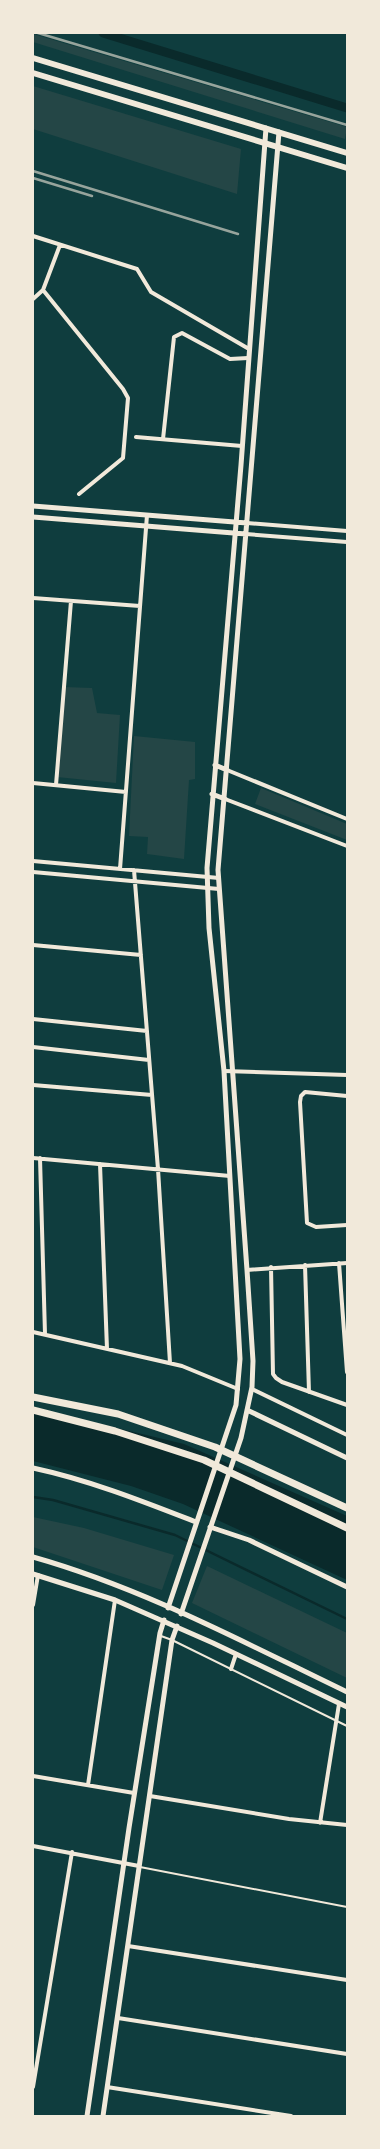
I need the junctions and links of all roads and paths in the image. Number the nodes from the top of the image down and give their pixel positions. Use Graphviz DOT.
graph roads {
  1 [pos="33,58"];
  2 [pos="33,73"];
  3 [pos="266,128"];
  4 [pos="279,132"];
  5 [pos="265,143"];
  6 [pos="278,147"];
  7 [pos="347,153"];
  8 [pos="347,168"];
  9 [pos="33,236"];
  10 [pos="60,245"];
  11 [pos="44,290"];
  12 [pos="33,299"];
  13 [pos="249,349"];
  14 [pos="248,358"];
  15 [pos="136,437"];
  16 [pos="163,439"];
  17 [pos="242,446"];
  18 [pos="80,494"];
  19 [pos="33,506"];
  20 [pos="147,515"];
  21 [pos="33,517"];
  22 [pos="236,522"];
  23 [pos="247,523"];
  24 [pos="146,526"];
  25 [pos="347,531"];
  26 [pos="235,533"];
  27 [pos="246,534"];
  28 [pos="347,542"];
  29 [pos="33,598"];
  30 [pos="71,601"];
  31 [pos="140,606"];
  32 [pos="215,765"];
  33 [pos="227,770"];
  34 [pos="33,783"];
  35 [pos="56,785"];
  36 [pos="126,792"];
  37 [pos="212,794"];
  38 [pos="225,799"];
  39 [pos="347,819"];
  40 [pos="347,846"];
  41 [pos="33,861"];
  42 [pos="120,869"];
  43 [pos="134,870"];
  44 [pos="33,872"];
  45 [pos="207,877"];
  46 [pos="219,878"];
  47 [pos="135,882"];
  48 [pos="208,888"];
  49 [pos="219,889"];
  50 [pos="33,945"];
  51 [pos="141,954"];
  52 [pos="33,1019"];
  53 [pos="147,1031"];
  54 [pos="33,1047"];
  55 [pos="149,1060"];
  56 [pos="224,1071"];
  57 [pos="233,1072"];
  58 [pos="347,1075"];
  59 [pos="33,1085"];
  60 [pos="152,1095"];
  61 [pos="347,1096"];
  62 [pos="33,1158"];
  63 [pos="40,1158"];
  64 [pos="100,1164"];
  65 [pos="158,1169"];
  66 [pos="230,1176"];
  67 [pos="347,1225"];
  68 [pos="339,1263"];
  69 [pos="347,1263"];
  70 [pos="305,1265"];
  71 [pos="271,1267"];
  72 [pos="248,1270"];
  73 [pos="345,1330"];
  74 [pos="33,1332"];
  75 [pos="45,1334"];
  76 [pos="107,1349"];
  77 [pos="170,1363"];
  78 [pos="347,1372"];
  79 [pos="238,1389"];
  80 [pos="252,1389"];
  81 [pos="309,1392"];
  82 [pos="33,1397"];
  83 [pos="347,1405"];
  84 [pos="33,1410"];
  85 [pos="247,1410"];
  86 [pos="347,1435"];
  87 [pos="347,1458"];
  88 [pos="33,1468"];
  89 [pos="347,1508"];
  90 [pos="196,1522"];
  91 [pos="211,1524"];
  92 [pos="347,1528"];
  93 [pos="33,1557"];
  94 [pos="35,1575"];
  95 [pos="347,1587"];
  96 [pos="115,1600"];
  97 [pos="33,1605"];
  98 [pos="168,1608"];
  99 [pos="181,1614"];
  100 [pos="164,1620"];
  101 [pos="177,1626"];
  102 [pos="159,1636"];
  103 [pos="172,1640"];
  104 [pos="236,1654"];
  105 [pos="231,1669"];
  106 [pos="347,1692"];
  107 [pos="339,1704"];
  108 [pos="347,1707"];
  109 [pos="337,1721"];
  110 [pos="347,1726"];
  111 [pos="33,1776"];
  112 [pos="88,1785"];
  113 [pos="134,1793"];
  114 [pos="150,1796"];
  115 [pos="320,1823"];
  116 [pos="347,1825"];
  117 [pos="33,1846"];
  118 [pos="72,1852"];
  119 [pos="124,1863"];
  120 [pos="139,1866"];
  121 [pos="347,1907"];
  122 [pos="128,1946"];
  123 [pos="347,1980"];
  124 [pos="118,2018"];
  125 [pos="347,2054"];
  126 [pos="33,2087"];
  127 [pos="107,2087"];
  128 [pos="87,2116"];
  129 [pos="103,2116"];
  130 [pos="292,2116"];
  1 -- 3 [label="main road"];
  2 -- 5 [label="main road"];
  3 -- 4 [label="main road"];
  3 -- 5 [label="street"];
  4 -- 6 [label="street"];
  4 -- 7 [label="main road"];
  5 -- 6 [label="main road"];
  5 -- 13 [label="street"];
  6 -- 8 [label="main road"];
  6 -- 23 [label="street"];
  9 -- 10 [label="street"];
  10 -- 11 [label="street"];
  10 -- 13 [label="street"];
  11 -- 12 [label="street"];
  11 -- 18 [label="street"];
  13 -- 14 [label="street"];
  14 -- 16 [label="street"];
  14 -- 17 [label="street"];
  15 -- 16 [label="street"];
  16 -- 17 [label="street"];
  17 -- 22 [label="street"];
  19 -- 20 [label="street"];
  20 -- 22 [label="street"];
  20 -- 24 [label="street"];
  21 -- 24 [label="street"];
  22 -- 23 [label="street"];
  22 -- 26 [label="street"];
  23 -- 25 [label="street"];
  23 -- 27 [label="street"];
  24 -- 26 [label="street"];
  24 -- 31 [label="street"];
  26 -- 27 [label="street"];
  26 -- 32 [label="street"];
  27 -- 28 [label="street"];
  27 -- 33 [label="street"];
  29 -- 30 [label="street"];
  30 -- 31 [label="street"];
  30 -- 35 [label="street"];
  31 -- 36 [label="street"];
  32 -- 33 [label="street"];
  32 -- 37 [label="street"];
  33 -- 38 [label="street"];
  33 -- 39 [label="street"];
  34 -- 35 [label="street"];
  35 -- 36 [label="street"];
  36 -- 42 [label="street"];
  37 -- 38 [label="street"];
  37 -- 45 [label="street"];
  38 -- 40 [label="street"];
  38 -- 46 [label="street"];
  41 -- 42 [label="street"];
  42 -- 43 [label="street"];
  43 -- 45 [label="street"];
  43 -- 47 [label="street"];
  44 -- 47 [label="street"];
  45 -- 46 [label="street"];
  45 -- 48 [label="street"];
  46 -- 49 [label="street"];
  47 -- 48 [label="street"];
  47 -- 51 [label="street"];
  48 -- 49 [label="street"];
  48 -- 56 [label="street"];
  49 -- 57 [label="street"];
  50 -- 51 [label="street"];
  51 -- 53 [label="street"];
  52 -- 53 [label="street"];
  53 -- 55 [label="street"];
  54 -- 55 [label="street"];
  55 -- 60 [label="street"];
  56 -- 57 [label="street"];
  56 -- 66 [label="street"];
  57 -- 58 [label="street"];
  57 -- 72 [label="street"];
  59 -- 60 [label="street"];
  60 -- 65 [label="street"];
  61 -- 67 [label="street"];
  62 -- 63 [label="street"];
  63 -- 64 [label="street"];
  63 -- 75 [label="street"];
  64 -- 65 [label="street"];
  64 -- 76 [label="street"];
  65 -- 66 [label="street"];
  65 -- 77 [label="street"];
  66 -- 79 [label="street"];
  68 -- 69 [label="street"];
  68 -- 70 [label="street"];
  68 -- 73 [label="street"];
  70 -- 71 [label="street"];
  70 -- 81 [label="street"];
  71 -- 72 [label="street"];
  71 -- 81 [label="street"];
  72 -- 80 [label="street"];
  73 -- 78 [label="street"];
  74 -- 75 [label="street"];
  75 -- 76 [label="street"];
  76 -- 77 [label="street"];
  77 -- 79 [label="street"];
  79 -- 90 [label="street"];
  80 -- 85 [label="street"];
  80 -- 86 [label="street"];
  81 -- 83 [label="street"];
  82 -- 89 [label="highway"];
  84 -- 92 [label="highway"];
  85 -- 87 [label="street"];
  85 -- 91 [label="street"];
  88 -- 90 [label="street"];
  90 -- 98 [label="street"];
  91 -- 95 [label="street"];
  91 -- 99 [label="street"];
  93 -- 98 [label="street"];
  94 -- 96 [label="street"];
  94 -- 97 [label="street"];
  96 -- 100 [label="street"];
  96 -- 112 [label="street"];
  98 -- 99 [label="street"];
  99 -- 106 [label="street"];
  100 -- 101 [label="street"];
  100 -- 102 [label="street"];
  101 -- 103 [label="street"];
  101 -- 104 [label="street"];
  102 -- 103 [label="lane"];
  102 -- 113 [label="street"];
  103 -- 105 [label="lane"];
  103 -- 114 [label="street"];
  104 -- 105 [label="street"];
  104 -- 107 [label="street"];
  105 -- 109 [label="lane"];
  107 -- 108 [label="street"];
  107 -- 109 [label="street"];
  109 -- 110 [label="lane"];
  109 -- 115 [label="street"];
  111 -- 112 [label="street"];
  112 -- 113 [label="street"];
  113 -- 119 [label="street"];
  114 -- 115 [label="street"];
  114 -- 120 [label="street"];
  115 -- 116 [label="street"];
  117 -- 118 [label="street"];
  118 -- 119 [label="street"];
  118 -- 126 [label="street"];
  119 -- 120 [label="street"];
  119 -- 128 [label="street"];
  120 -- 121 [label="lane"];
  120 -- 122 [label="street"];
  122 -- 123 [label="street"];
  122 -- 124 [label="street"];
  124 -- 125 [label="street"];
  124 -- 127 [label="street"];
  127 -- 129 [label="street"];
  127 -- 130 [label="street"];
}
